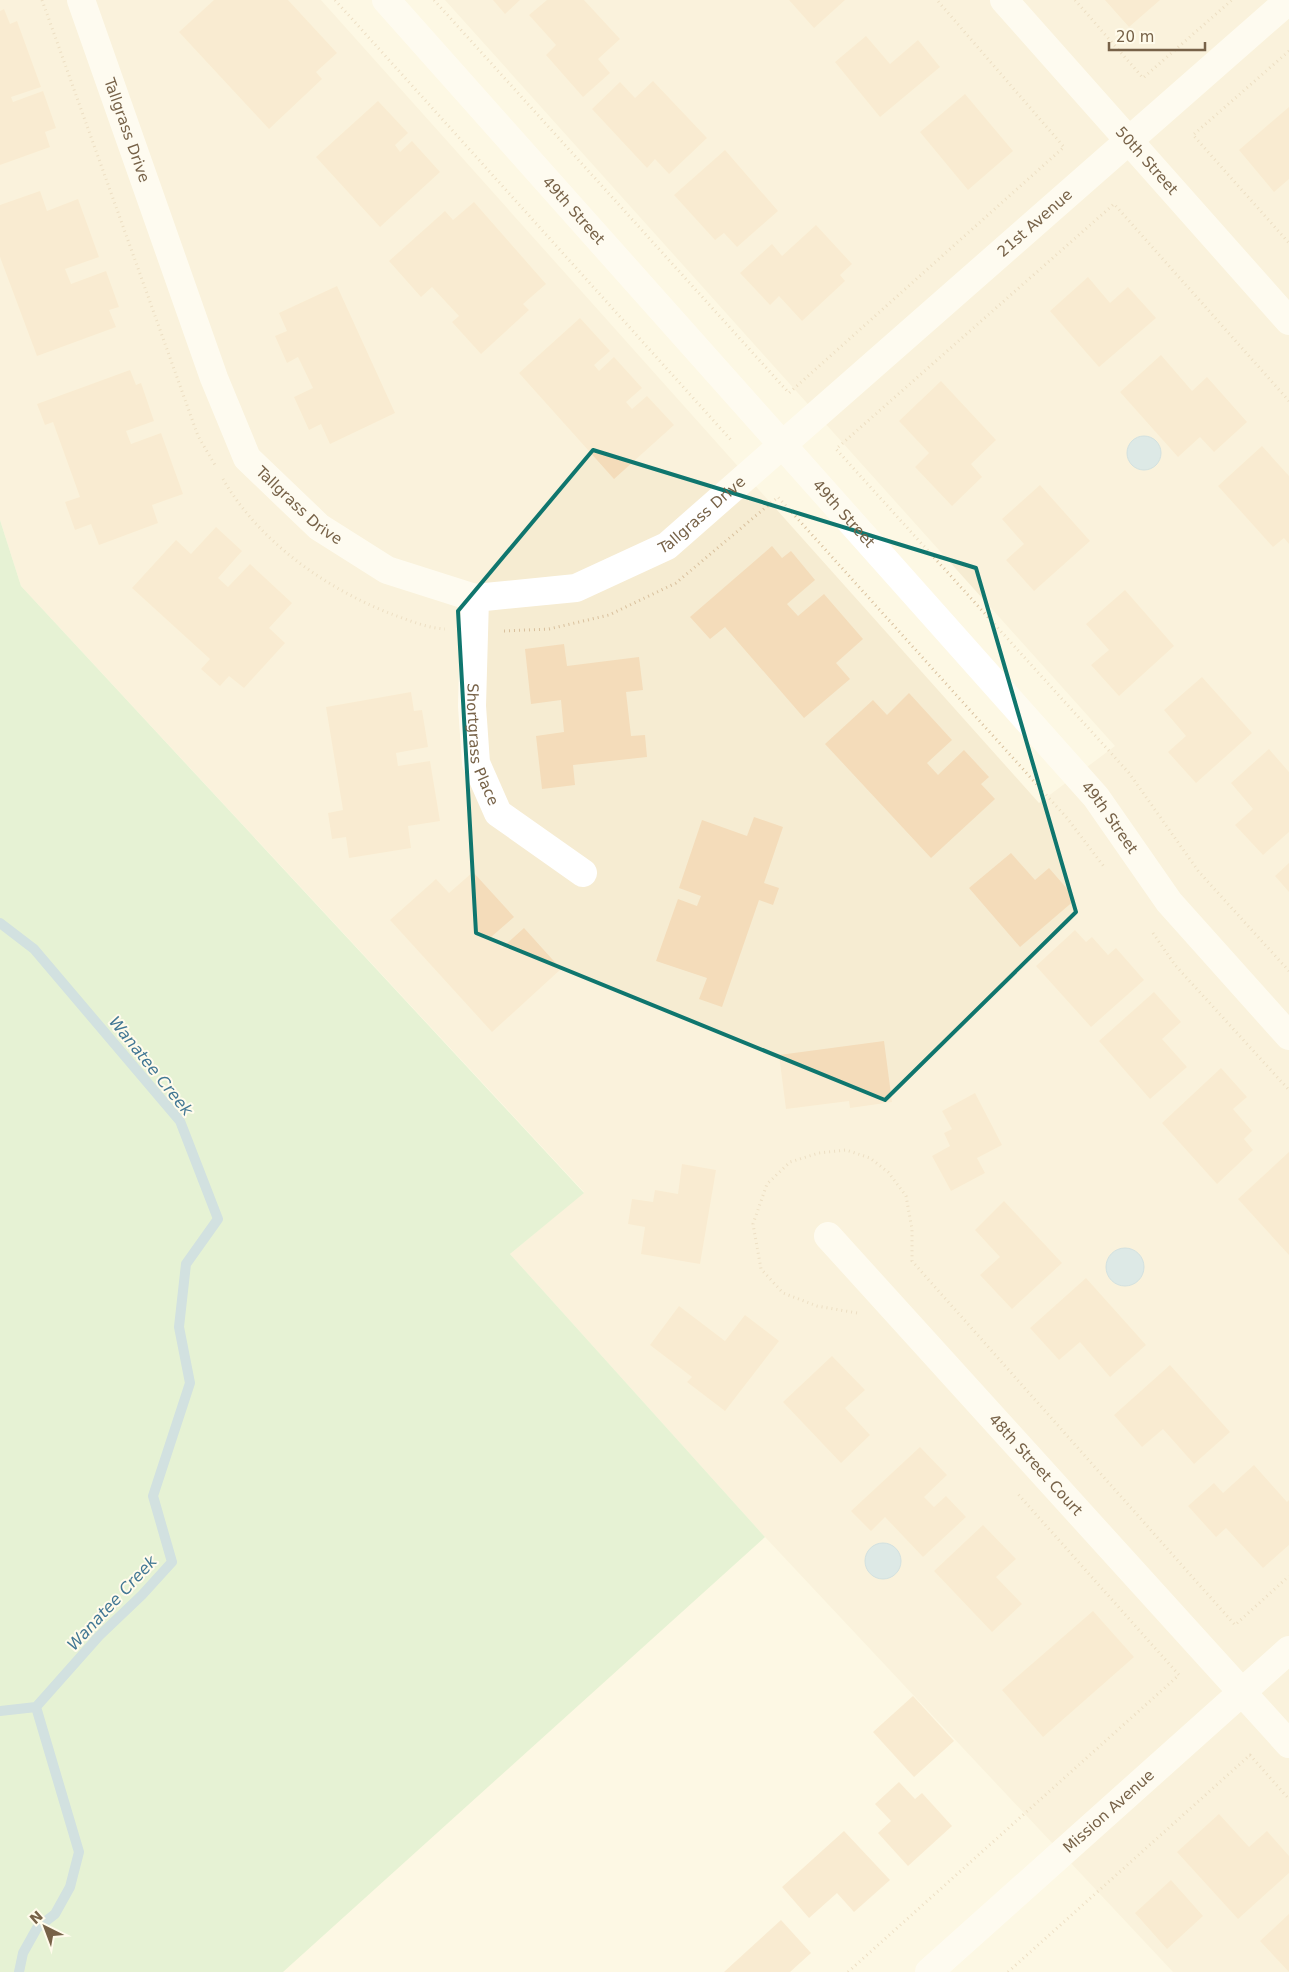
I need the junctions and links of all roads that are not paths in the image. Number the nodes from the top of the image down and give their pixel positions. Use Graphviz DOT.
graph roads {
  1 [pos="81,0"];
  2 [pos="386,0"];
  3 [pos="1004,0"];
  4 [pos="1289,0"];
  5 [pos="1128,140"];
  6 [pos="1289,321"];
  7 [pos="781,445"];
  8 [pos="475,598"];
  9 [pos="584,873"];
  10 [pos="1289,1036"];
  11 [pos="828,1236"];
  12 [pos="1289,1650"];
  13 [pos="1242,1691"];
  14 [pos="1289,1744"];
  15 [pos="929,1972"];
  1 -- 8 [label="street, Tallgrass Drive"];
  2 -- 7 [label="street, 49th Street"];
  3 -- 5 [label="street, 50th Street"];
  4 -- 5 [label="street, 21st Avenue"];
  5 -- 6 [label="street, 50th Street"];
  5 -- 7 [label="street, 21st Avenue"];
  7 -- 8 [label="street, Tallgrass Drive"];
  7 -- 10 [label="street, 49th Street"];
  8 -- 9 [label="street, Shortgrass Place"];
  11 -- 13 [label="street, 48th Street Court"];
  12 -- 13 [label="street, Mission Avenue"];
  13 -- 14 [label="street, 48th Street Court"];
  13 -- 15 [label="street, Mission Avenue"];
}
